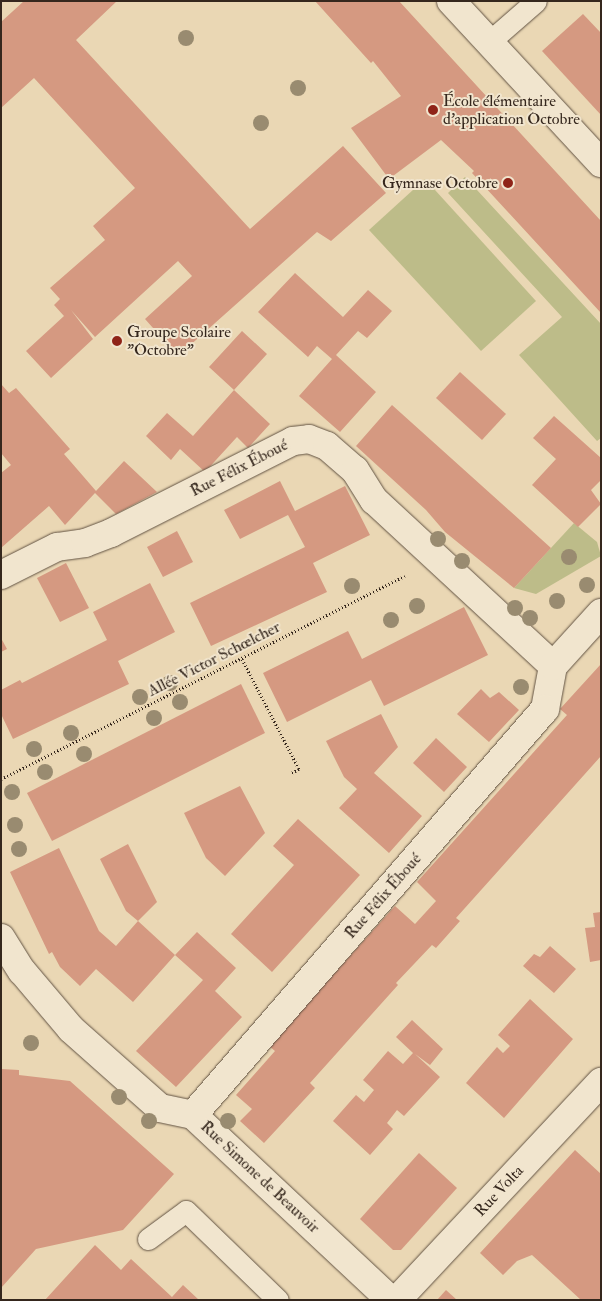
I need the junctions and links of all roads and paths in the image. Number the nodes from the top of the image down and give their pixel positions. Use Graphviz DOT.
graph roads {
  1 [pos="451,1"];
  2 [pos="536,1"];
  3 [pos="489,42"];
  4 [pos="601,163"];
  5 [pos="434,556"];
  6 [pos="1,576"];
  7 [pos="601,613"];
  8 [pos="242,659"];
  9 [pos="553,666"];
  10 [pos="290,773"];
  11 [pos="1,779"];
  12 [pos="1,938"];
  13 [pos="601,1082"];
  14 [pos="193,1115"];
  15 [pos="148,1239"];
  16 [pos="278,1300"];
  17 [pos="391,1300"];
  18 [pos="397,1300"];
  1 -- 3 [label="street"];
  2 -- 3 [label="lane"];
  3 -- 4 [label="street"];
  5 -- 6 [label="street, Rue Félix Éboué"];
  5 -- 8 [label="path, Allée Victor Schœlcher"];
  5 -- 9 [label="street, Rue Félix Éboué"];
  7 -- 9 [label="street"];
  8 -- 10 [label="path"];
  8 -- 11 [label="path, Allée Victor Schœlcher"];
  9 -- 14 [label="street, Rue Félix Éboué"];
  12 -- 14 [label="street, Rue Simone de Beauvoir"];
  13 -- 18 [label="street, Rue Volta"];
  14 -- 17 [label="street, Rue Simone de Beauvoir"];
  15 -- 16 [label="lane"];
}
